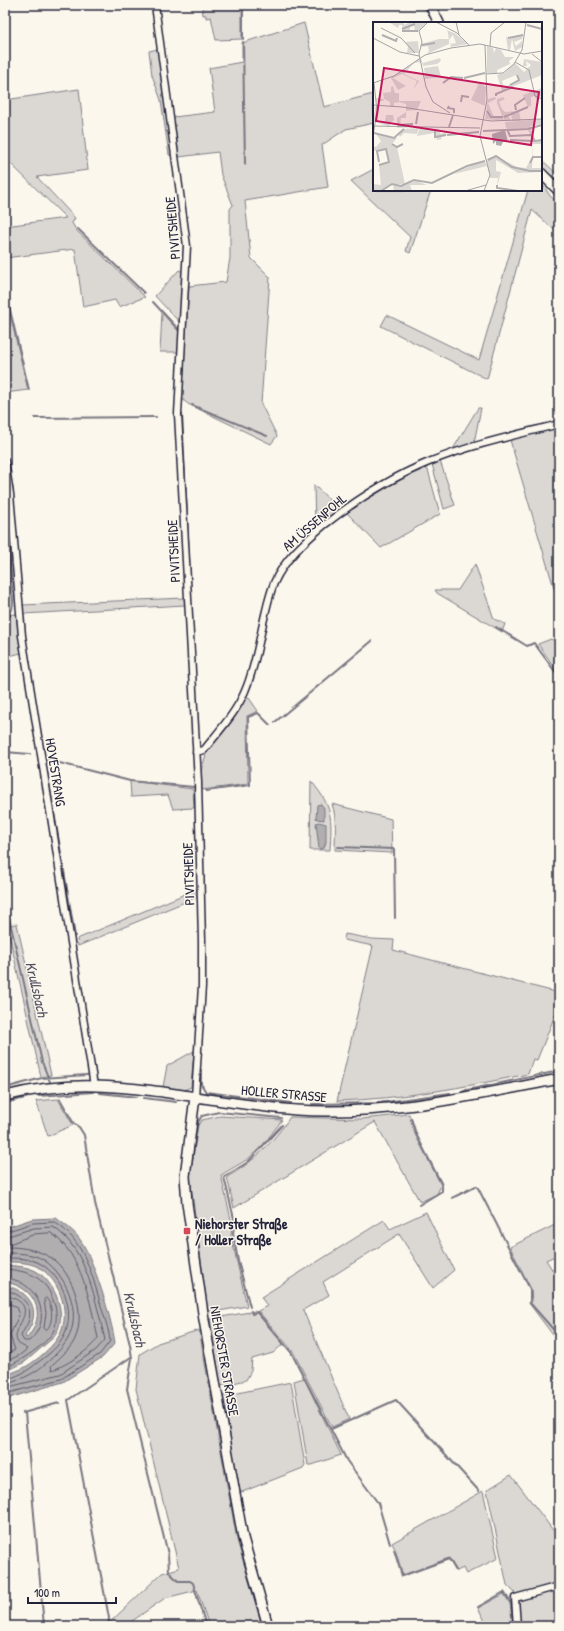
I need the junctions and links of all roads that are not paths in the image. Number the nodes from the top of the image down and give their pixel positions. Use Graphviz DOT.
graph roads {
  1 [pos="155,5"];
  2 [pos="430,5"];
  3 [pos="438,22"];
  4 [pos="542,174"];
  5 [pos="559,191"];
  6 [pos="559,424"];
  7 [pos="5,461"];
  8 [pos="196,752"];
  9 [pos="559,1079"];
  10 [pos="94,1086"];
  11 [pos="5,1096"];
  12 [pos="195,1097"];
  13 [pos="559,1586"];
  14 [pos="268,1626"];
  15 [pos="517,1626"];
  1 -- 8 [label="street, PIVITSHEIDE"];
  2 -- 3 [label="street"];
  4 -- 5 [label="street"];
  6 -- 8 [label="street, AM ÜSSENPOHL"];
  7 -- 10 [label="street, HOVESTRANG"];
  8 -- 12 [label="street, PIVITSHEIDE"];
  9 -- 12 [label="street, HOLLER STRASSE"];
  10 -- 11 [label="street, HOLLER STRASSE"];
  10 -- 12 [label="street, HOLLER STRASSE"];
  12 -- 14 [label="street, NIEHORSTER STRASSE"];
  13 -- 15 [label="street"];
}
